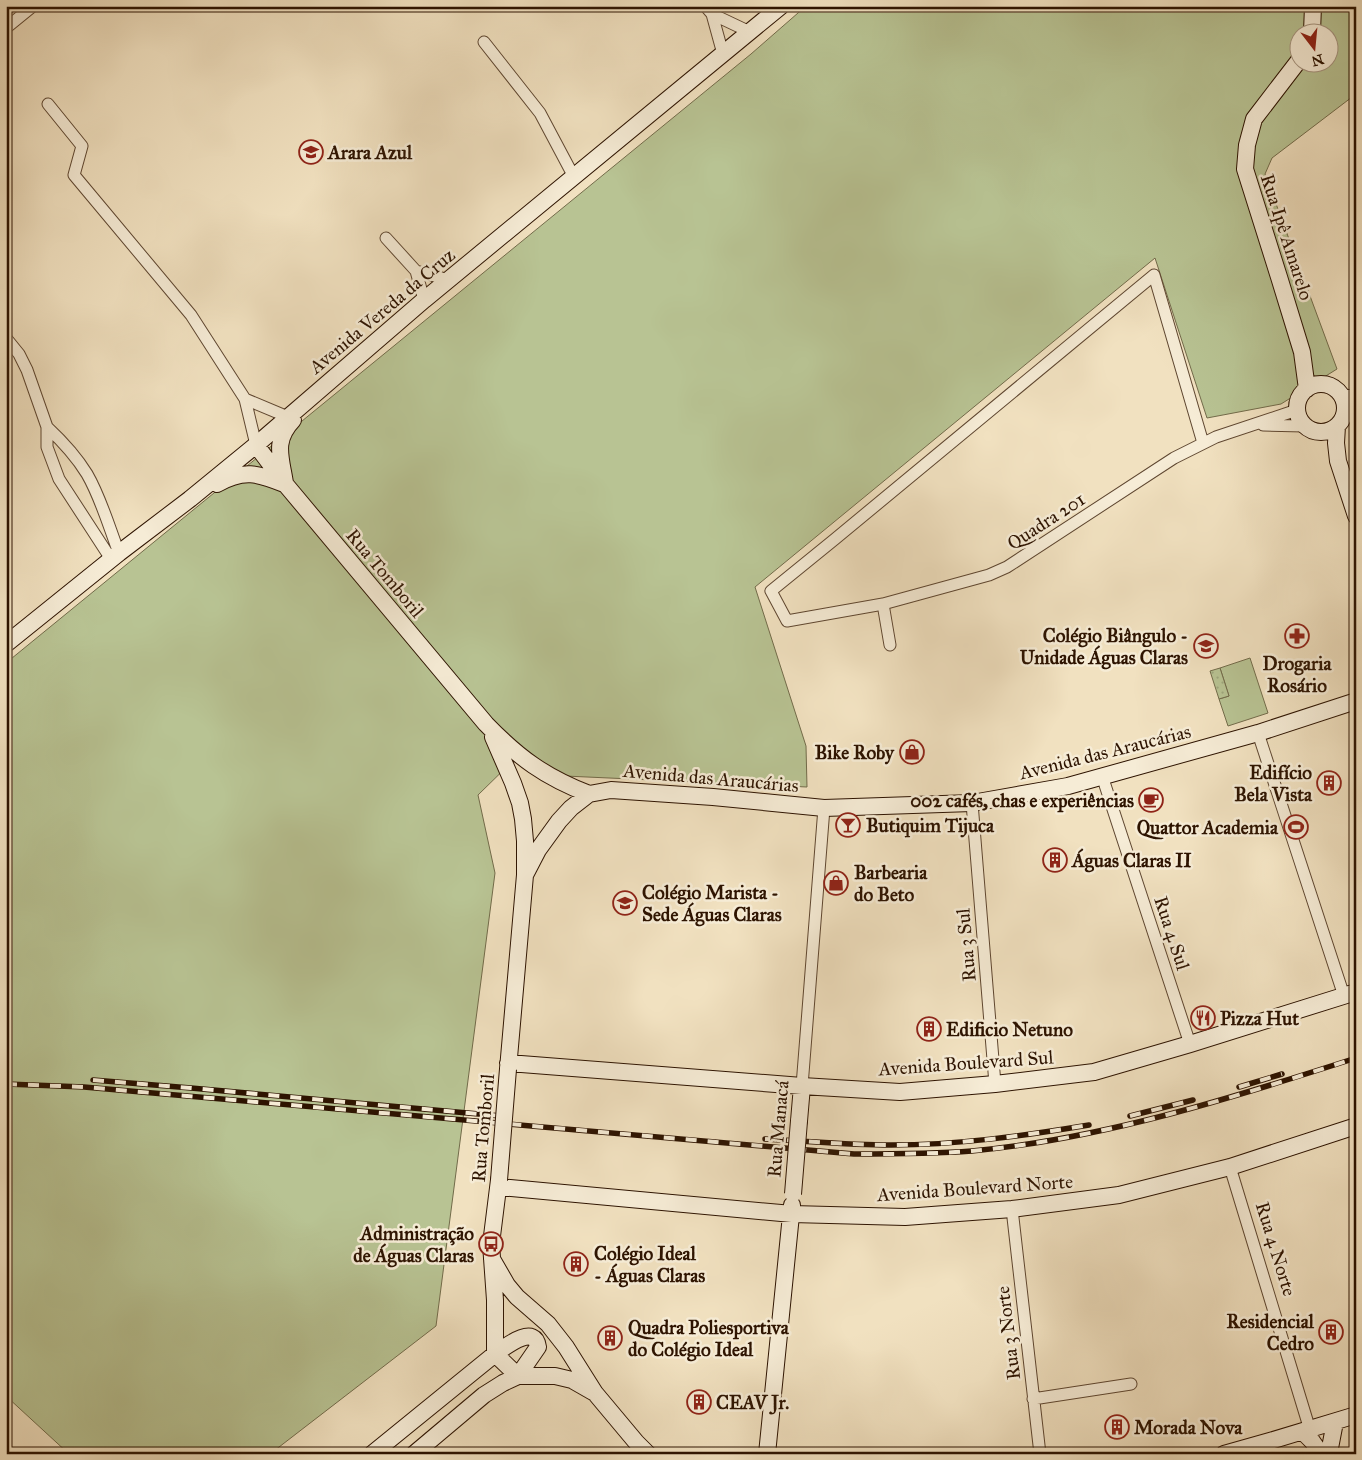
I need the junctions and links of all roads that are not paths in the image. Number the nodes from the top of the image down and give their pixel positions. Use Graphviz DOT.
graph roads {
  1 [pos="33,6"];
  2 [pos="781,6"];
  3 [pos="1313,6"];
  4 [pos="708,10"];
  5 [pos="1312,22"];
  6 [pos="6,28"];
  7 [pos="750,32"];
  8 [pos="484,42"];
  9 [pos="723,54"];
  10 [pos="1290,72"];
  11 [pos="48,104"];
  12 [pos="574,177"];
  13 [pos="386,238"];
  14 [pos="416,271"];
  15 [pos="449,280"];
  16 [pos="424,300"];
  17 [pos="6,338"];
  18 [pos="336,376"];
  19 [pos="1314,386"];
  20 [pos="245,399"];
  21 [pos="1347,406"];
  22 [pos="1297,410"];
  23 [pos="288,417"];
  24 [pos="1254,425"];
  25 [pos="47,427"];
  26 [pos="1311,429"];
  27 [pos="1203,443"];
  28 [pos="256,445"];
  29 [pos="1338,461"];
  30 [pos="286,485"];
  31 [pos="190,499"];
  32 [pos="1356,516"];
  33 [pos="115,556"];
  34 [pos="883,604"];
  35 [pos="6,644"];
  36 [pos="890,644"];
  37 [pos="1356,701"];
  38 [pos="486,724"];
  39 [pos="1258,733"];
  40 [pos="1103,776"];
  41 [pos="589,794"];
  42 [pos="972,803"];
  43 [pos="824,808"];
  44 [pos="525,875"];
  45 [pos="1350,994"];
  46 [pos="1190,1044"];
  47 [pos="508,1066"];
  48 [pos="995,1084"];
  49 [pos="802,1086"];
  50 [pos="1356,1126"];
  51 [pos="1230,1167"];
  52 [pos="499,1184"];
  53 [pos="1012,1209"];
  54 [pos="792,1214"];
  55 [pos="492,1259"];
  56 [pos="495,1354"];
  57 [pos="518,1376"];
  58 [pos="1131,1384"];
  59 [pos="595,1393"];
  60 [pos="1034,1399"];
  61 [pos="1356,1415"];
  62 [pos="1335,1422"];
  63 [pos="1306,1431"];
  64 [pos="372,1454"];
  65 [pos="414,1454"];
  66 [pos="648,1454"];
  67 [pos="766,1454"];
  68 [pos="1040,1454"];
  69 [pos="1224,1454"];
  70 [pos="1321,1454"];
  71 [pos="1330,1454"];
  1 -- 6 [label="street"];
  2 -- 7 [label="street, Avenida Vereda da Cruz"];
  3 -- 5 [label="street"];
  4 -- 7 [label="street"];
  4 -- 9 [label="street"];
  7 -- 9 [label="street, Avenida Vereda da Cruz"];
  8 -- 12 [label="street"];
  9 -- 12 [label="street, Avenida Vereda da Cruz"];
  10 -- 19 [label="street, Rua Ipê Amarelo"];
  11 -- 20 [label="street"];
  12 -- 15 [label="street, Avenida Vereda da Cruz"];
  13 -- 14 [label="street"];
  14 -- 15 [label="street"];
  14 -- 16 [label="street"];
  15 -- 16 [label="street, Avenida Vereda da Cruz"];
  16 -- 18 [label="street, Avenida Vereda da Cruz"];
  17 -- 25 [label="street"];
  18 -- 23 [label="street, Avenida Vereda da Cruz"];
  18 -- 30 [label="street"];
  19 -- 21 [label="street"];
  19 -- 22 [label="street"];
  20 -- 23 [label="street"];
  20 -- 28 [label="street"];
  21 -- 26 [label="street"];
  21 -- 29 [label="street"];
  22 -- 24 [label="street, Quadra 201"];
  22 -- 26 [label="street"];
  23 -- 28 [label="street, Avenida Vereda da Cruz"];
  24 -- 26 [label="street, Quadra 201"];
  24 -- 27 [label="street, Quadra 201"];
  25 -- 33 [label="street"];
  25 -- 33 [label="street"];
  26 -- 29 [label="street"];
  27 -- 34 [label="street, Quadra 201"];
  27 -- 34 [label="street, Quadra 201"];
  28 -- 30 [label="street, Rua Tomboril"];
  28 -- 31 [label="street, Avenida Vereda da Cruz"];
  29 -- 32 [label="street"];
  30 -- 31 [label="street"];
  30 -- 38 [label="street, Rua Tomboril"];
  31 -- 33 [label="street, Avenida Vereda da Cruz"];
  33 -- 35 [label="street, Avenida Vereda da Cruz"];
  34 -- 36 [label="street"];
  37 -- 39 [label="street, Avenida das Araucárias"];
  38 -- 41 [label="street, Rua Tomboril"];
  38 -- 44 [label="street, Rua Tomboril"];
  39 -- 40 [label="street, Avenida das Araucárias"];
  39 -- 45 [label="street"];
  40 -- 42 [label="street, Avenida das Araucárias"];
  40 -- 46 [label="street, Rua 4 Sul"];
  41 -- 43 [label="street, Avenida das Araucárias"];
  41 -- 44 [label="street, Rua Tomboril"];
  42 -- 43 [label="street, Avenida das Araucárias"];
  42 -- 48 [label="street, Rua 3 Sul"];
  43 -- 49 [label="street, Rua Manacá"];
  44 -- 47 [label="street, Rua Tomboril"];
  45 -- 46 [label="street, Avenida Boulevard Sul"];
  46 -- 48 [label="street, Avenida Boulevard Sul"];
  47 -- 49 [label="street, Avenida Boulevard Sul"];
  47 -- 52 [label="street, Rua Tomboril, bridge"];
  48 -- 49 [label="street, Avenida Boulevard Sul"];
  49 -- 54 [label="street, Rua Manacá, bridge"];
  50 -- 51 [label="street, Avenida Boulevard Norte"];
  51 -- 53 [label="street, Avenida Boulevard Norte"];
  51 -- 63 [label="street, Rua 4 Norte"];
  52 -- 54 [label="street, Avenida Boulevard Norte"];
  52 -- 55 [label="street, Rua Tomboril"];
  53 -- 54 [label="street, Avenida Boulevard Norte"];
  53 -- 60 [label="street, Rua 3 Norte"];
  54 -- 67 [label="street, Rua Manacá"];
  55 -- 56 [label="street, Rua Tomboril"];
  55 -- 59 [label="street"];
  56 -- 57 [label="street"];
  56 -- 57 [label="street"];
  56 -- 64 [label="street"];
  57 -- 59 [label="street"];
  57 -- 65 [label="street"];
  58 -- 60 [label="street"];
  59 -- 66 [label="street"];
  60 -- 68 [label="street, Rua 3 Norte"];
  61 -- 62 [label="street"];
  62 -- 63 [label="street"];
  62 -- 71 [label="street"];
  63 -- 69 [label="street"];
  63 -- 70 [label="street, Rua 4 Norte"];
}
